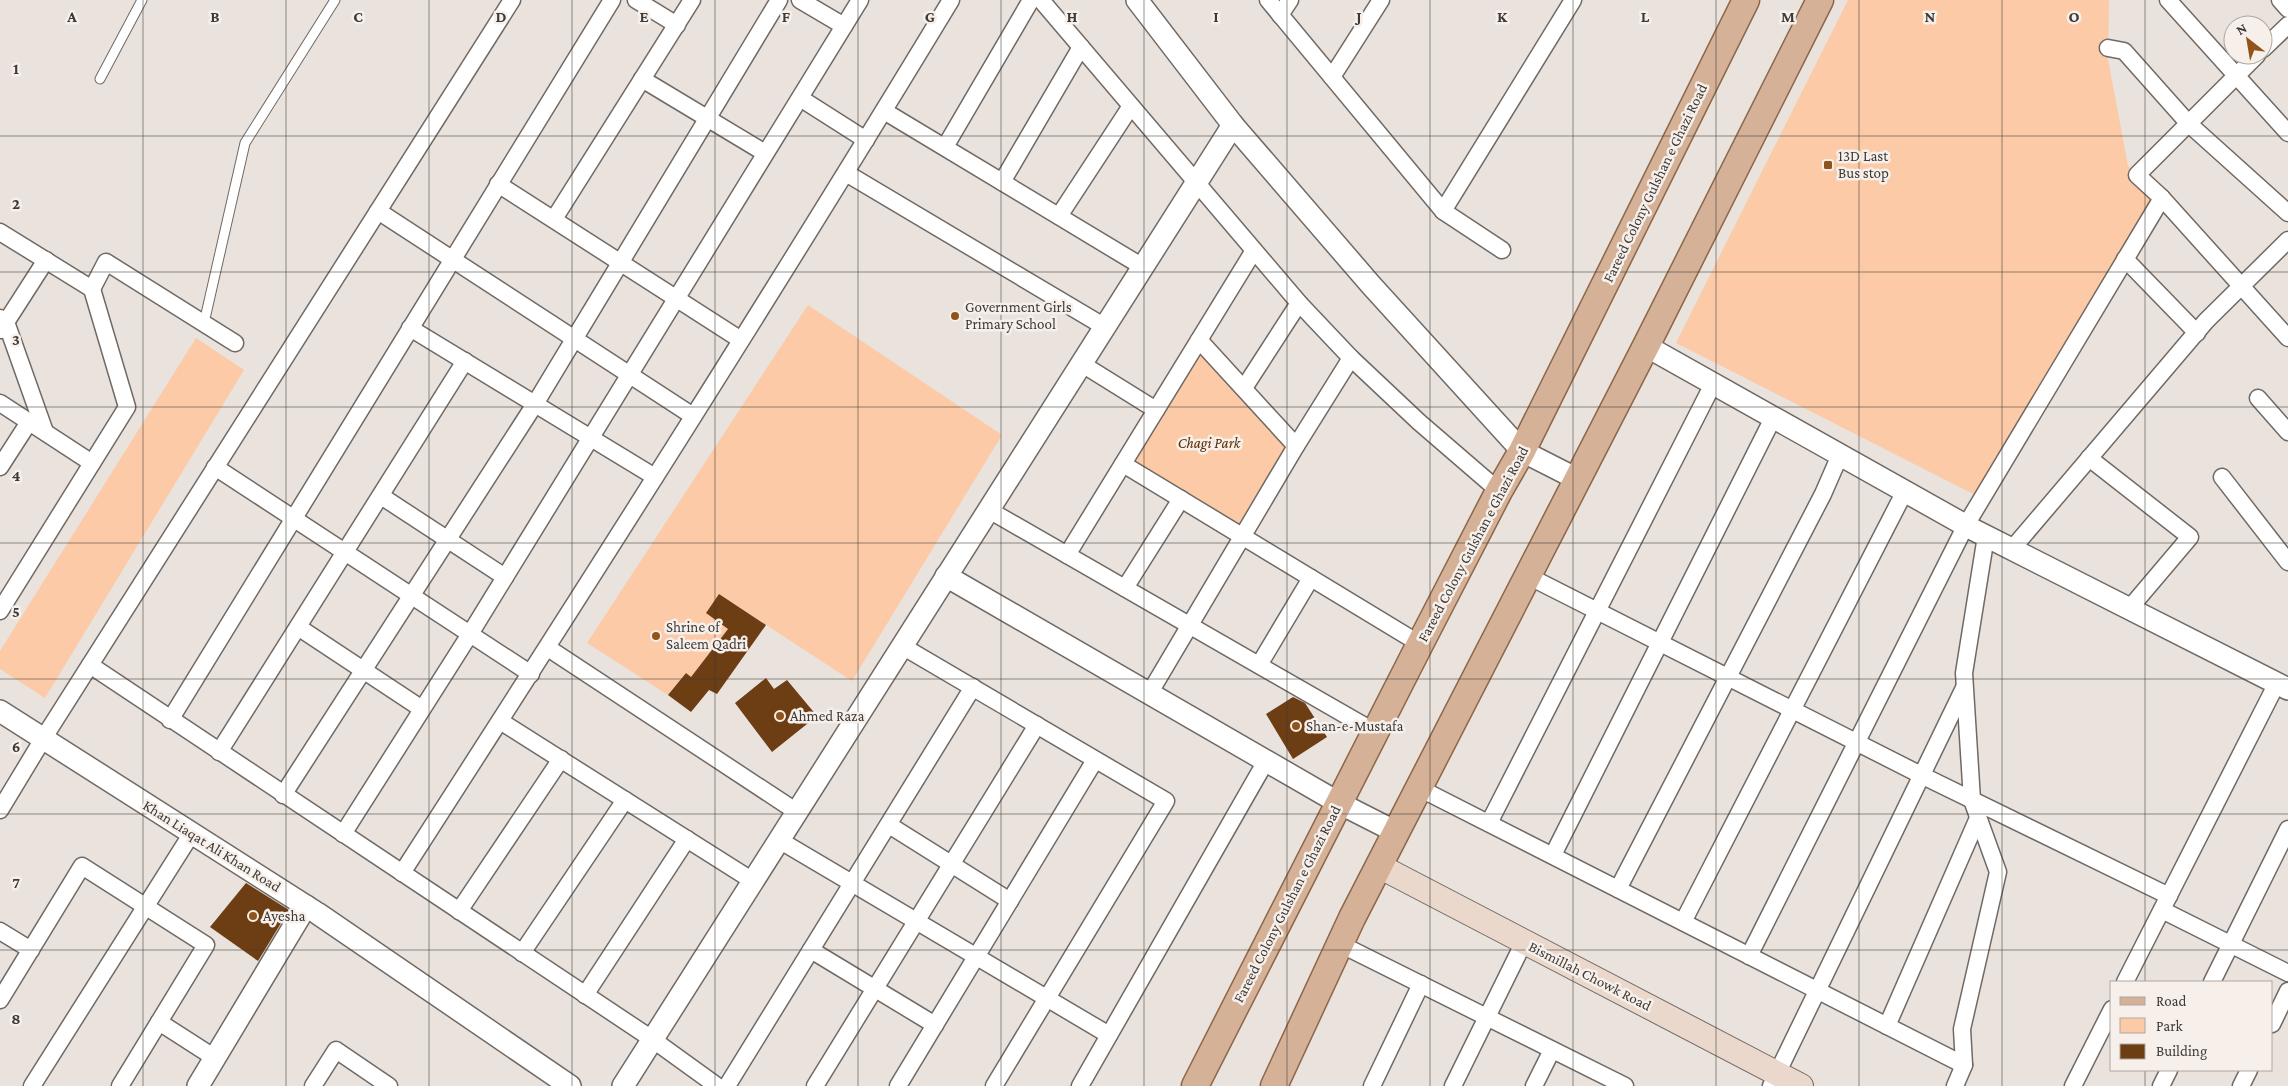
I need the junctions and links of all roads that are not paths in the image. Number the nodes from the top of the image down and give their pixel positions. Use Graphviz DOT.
graph roads {
  1 [pos="142,0"];
  2 [pos="334,0"];
  3 [pos="512,0"];
  4 [pos="612,0"];
  5 [pos="636,0"];
  6 [pos="692,0"];
  7 [pos="779,0"];
  8 [pos="800,0"];
  9 [pos="860,0"];
  10 [pos="951,0"];
  11 [pos="1031,0"];
  12 [pos="1041,0"];
  13 [pos="1137,0"];
  14 [pos="1268,0"];
  15 [pos="1290,0"];
  16 [pos="1380,0"];
  17 [pos="1574,0"];
  18 [pos="1820,0"];
  19 [pos="2168,0"];
  20 [pos="2280,0"];
  21 [pos="1744,1"];
  22 [pos="2288,10"];
  23 [pos="1280,15"];
  24 [pos="677,25"];
  25 [pos="2288,25"];
  26 [pos="844,26"];
  27 [pos="2273,39"];
  28 [pos="1081,47"];
  29 [pos="2108,48"];
  30 [pos="2247,65"];
  31 [pos="1332,77"];
  32 [pos="2236,77"];
  33 [pos="100,79"];
  34 [pos="642,79"];
  35 [pos="800,98"];
  36 [pos="1131,106"];
  37 [pos="884,111"];
  38 [pos="707,118"];
  39 [pos="2189,124"];
  40 [pos="1233,125"];
  41 [pos="2288,133"];
  42 [pos="866,140"];
  43 [pos="945,147"];
  44 [pos="765,153"];
  45 [pos="846,173"];
  46 [pos="1002,182"];
  47 [pos="1197,183"];
  48 [pos="498,184"];
  49 [pos="2162,198"];
  50 [pos="378,211"];
  51 [pos="1443,211"];
  52 [pos="2288,212"];
  53 [pos="1059,216"];
  54 [pos="554,219"];
  55 [pos="0,232"];
  56 [pos="2288,240"];
  57 [pos="1502,250"];
  58 [pos="1253,252"];
  59 [pos="452,259"];
  60 [pos="2125,259"];
  61 [pos="46,260"];
  62 [pos="621,262"];
  63 [pos="1143,267"];
  64 [pos="2241,287"];
  65 [pos="92,289"];
  66 [pos="677,297"];
  67 [pos="1299,303"];
  68 [pos="204,323"];
  69 [pos="2,324"];
  70 [pos="1105,327"];
  71 [pos="410,328"];
  72 [pos="2197,333"];
  73 [pos="574,338"];
  74 [pos="2288,338"];
  75 [pos="741,340"];
  76 [pos="1199,340"];
  77 [pos="235,343"];
  78 [pos="1646,346"];
  79 [pos="1351,358"];
  80 [pos="465,361"];
  81 [pos="1082,364"];
  82 [pos="630,374"];
  83 [pos="1713,384"];
  84 [pos="1244,388"];
  85 [pos="2258,398"];
  86 [pos="0,403"];
  87 [pos="535,404"];
  88 [pos="1156,410"];
  89 [pos="694,416"];
  90 [pos="1774,418"];
  91 [pos="29,422"];
  92 [pos="45,432"];
  93 [pos="2288,432"];
  94 [pos="591,437"];
  95 [pos="1296,446"];
  96 [pos="1522,451"];
  97 [pos="1840,455"];
  98 [pos="2089,458"];
  99 [pos="92,463"];
  100 [pos="1123,464"];
  101 [pos="0,467"];
  102 [pos="215,467"];
  103 [pos="655,477"];
  104 [pos="2222,477"];
  105 [pos="1577,479"];
  106 [pos="1499,491"];
  107 [pos="1905,491"];
  108 [pos="381,496"];
  109 [pos="1181,499"];
  110 [pos="989,510"];
  111 [pos="293,518"];
  112 [pos="1966,525"];
  113 [pos="1243,536"];
  114 [pos="1986,536"];
  115 [pos="448,540"];
  116 [pos="2012,549"];
  117 [pos="345,552"];
  118 [pos="1067,555"];
  119 [pos="2288,562"];
  120 [pos="946,576"];
  121 [pos="1528,576"];
  122 [pos="504,577"];
  123 [pos="1311,578"];
  124 [pos="1125,588"];
  125 [pos="412,596"];
  126 [pos="2129,609"];
  127 [pos="0,610"];
  128 [pos="1597,611"];
  129 [pos="1190,626"];
  130 [pos="298,627"];
  131 [pos="470,634"];
  132 [pos="1660,643"];
  133 [pos="1420,644"];
  134 [pos="902,646"];
  135 [pos="548,648"];
  136 [pos="90,665"];
  137 [pos="1259,666"];
  138 [pos="363,670"];
  139 [pos="531,674"];
  140 [pos="1728,677"];
  141 [pos="1964,686"];
  142 [pos="2282,686"];
  143 [pos="973,687"];
  144 [pos="1149,694"];
  145 [pos="422,709"];
  146 [pos="1792,710"];
  147 [pos="0,711"];
  148 [pos="170,720"];
  149 [pos="500,721"];
  150 [pos="1037,725"];
  151 [pos="1375,732"];
  152 [pos="43,739"];
  153 [pos="1857,742"];
  154 [pos="219,752"];
  155 [pos="561,759"];
  156 [pos="1095,760"];
  157 [pos="1266,761"];
  158 [pos="1921,775"];
  159 [pos="1419,788"];
  160 [pos="283,795"];
  161 [pos="624,800"];
  162 [pos="1972,800"];
  163 [pos="1338,804"];
  164 [pos="0,810"];
  165 [pos="797,812"];
  166 [pos="1978,818"];
  167 [pos="1489,823"];
  168 [pos="888,825"];
  169 [pos="2288,829"];
  170 [pos="1396,832"];
  171 [pos="192,833"];
  172 [pos="343,834"];
  173 [pos="686,839"];
  174 [pos="779,840"];
  175 [pos="1553,856"];
  176 [pos="952,864"];
  177 [pos="1379,866"];
  178 [pos="402,873"];
  179 [pos="753,881"];
  180 [pos="852,883"];
  181 [pos="1618,889"];
  182 [pos="1010,901"];
  183 [pos="2165,903"];
  184 [pos="306,906"];
  185 [pos="145,907"];
  186 [pos="459,912"];
  187 [pos="917,921"];
  188 [pos="1683,922"];
  189 [pos="0,931"];
  190 [pos="1524,942"];
  191 [pos="1340,944"];
  192 [pos="2231,945"];
  193 [pos="31,950"];
  194 [pos="811,950"];
  195 [pos="522,953"];
  196 [pos="976,956"];
  197 [pos="1749,956"];
  198 [pos="2288,973"];
  199 [pos="2126,981"];
  200 [pos="2213,981"];
  201 [pos="1421,984"];
  202 [pos="875,988"];
  203 [pos="1817,990"];
  204 [pos="2288,991"];
  205 [pos="585,995"];
  206 [pos="1047,998"];
  207 [pos="0,1000"];
  208 [pos="2110,1013"];
  209 [pos="1487,1017"];
  210 [pos="159,1022"];
  211 [pos="2273,1022"];
  212 [pos="935,1025"];
  213 [pos="1887,1026"];
  214 [pos="1109,1035"];
  215 [pos="652,1039"];
  216 [pos="1552,1050"];
  217 [pos="215,1058"];
  218 [pos="1964,1065"];
  219 [pos="2168,1071"];
  220 [pos="2248,1071"];
  221 [pos="1774,1080"];
  222 [pos="1619,1084"];
  223 [pos="32,1086"];
  224 [pos="120,1086"];
  225 [pos="198,1086"];
  226 [pos="313,1086"];
  227 [pos="389,1086"];
  228 [pos="570,1086"];
  229 [pos="623,1086"];
  230 [pos="717,1086"];
  231 [pos="727,1086"];
  232 [pos="815,1086"];
  233 [pos="898,1086"];
  234 [pos="994,1086"];
  235 [pos="1080,1086"];
  236 [pos="1195,1086"];
  237 [pos="1274,1086"];
  238 [pos="1372,1086"];
  239 [pos="1453,1086"];
  240 [pos="1534,1086"];
  241 [pos="1801,1086"];
  242 [pos="1955,1086"];
  243 [pos="2073,1086"];
  244 [pos="2161,1086"];
  245 [pos="2241,1086"];
  1 -- 33 [label="lane"];
  2 -- 68 [label="lane"];
  3 -- 50 [label="street"];
  4 -- 48 [label="street"];
  5 -- 24 [label="street"];
  6 -- 24 [label="street"];
  7 -- 38 [label="street"];
  8 -- 26 [label="street"];
  9 -- 26 [label="street"];
  10 -- 37 [label="street"];
  11 -- 43 [label="street"];
  12 -- 28 [label="street"];
  13 -- 40 [label="street"];
  14 -- 23 [label="street"];
  15 -- 23 [label="street"];
  16 -- 31 [label="street"];
  17 -- 51 [label="street"];
  18 -- 78 [label="main road"];
  19 -- 32 [label="street"];
  20 -- 22 [label="street"];
  21 -- 96 [label="main road, Fareed Colony Gulshan e Ghazi Road"];
  23 -- 31 [label="street"];
  24 -- 34 [label="street"];
  25 -- 27 [label="street"];
  26 -- 35 [label="street"];
  28 -- 36 [label="street"];
  28 -- 46 [label="street"];
  29 -- 39 [label="street"];
  30 -- 32 [label="street"];
  31 -- 51 [label="street"];
  32 -- 39 [label="street"];
  32 -- 41 [label="street"];
  34 -- 38 [label="street"];
  34 -- 54 [label="street"];
  35 -- 42 [label="street"];
  35 -- 44 [label="street"];
  36 -- 47 [label="street"];
  36 -- 53 [label="street"];
  37 -- 42 [label="street"];
  37 -- 43 [label="street"];
  38 -- 44 [label="street"];
  38 -- 62 [label="street"];
  39 -- 49 [label="street"];
  39 -- 52 [label="street"];
  40 -- 47 [label="street"];
  40 -- 96 [label="street"];
  42 -- 45 [label="street"];
  43 -- 46 [label="street"];
  44 -- 66 [label="street"];
  45 -- 70 [label="street"];
  45 -- 75 [label="street"];
  46 -- 53 [label="street"];
  47 -- 58 [label="street"];
  47 -- 63 [label="street"];
  48 -- 54 [label="street"];
  48 -- 59 [label="street"];
  49 -- 60 [label="street"];
  49 -- 64 [label="street"];
  50 -- 59 [label="street"];
  50 -- 102 [label="street"];
  51 -- 57 [label="street"];
  53 -- 63 [label="street"];
  54 -- 62 [label="street"];
  55 -- 61 [label="street"];
  56 -- 64 [label="street"];
  58 -- 67 [label="street"];
  58 -- 76 [label="street"];
  59 -- 71 [label="street"];
  59 -- 73 [label="street"];
  60 -- 72 [label="street"];
  60 -- 112 [label="street"];
  61 -- 65 [label="street"];
  61 -- 69 [label="street"];
  62 -- 66 [label="street"];
  62 -- 73 [label="street"];
  63 -- 70 [label="street"];
  64 -- 72 [label="street"];
  64 -- 74 [label="street"];
  65 -- 68 [label="street"];
  65 -- 99 [label="street"];
  66 -- 75 [label="street"];
  66 -- 82 [label="street"];
  67 -- 79 [label="street"];
  67 -- 84 [label="street"];
  68 -- 77 [label="street"];
  69 -- 92 [label="street"];
  70 -- 81 [label="street"];
  71 -- 80 [label="street"];
  71 -- 111 [label="street"];
  72 -- 98 [label="street"];
  73 -- 82 [label="street"];
  73 -- 87 [label="street"];
  75 -- 89 [label="street"];
  76 -- 84 [label="street"];
  76 -- 88 [label="street"];
  78 -- 83 [label="street"];
  78 -- 105 [label="main road"];
  79 -- 95 [label="street"];
  79 -- 106 [label="street"];
  80 -- 87 [label="street"];
  80 -- 108 [label="street"];
  81 -- 88 [label="street"];
  81 -- 110 [label="street"];
  82 -- 89 [label="street"];
  82 -- 94 [label="street"];
  83 -- 90 [label="street"];
  83 -- 128 [label="street"];
  84 -- 95 [label="street"];
  85 -- 93 [label="street"];
  86 -- 91 [label="street"];
  87 -- 94 [label="street"];
  87 -- 115 [label="street"];
  88 -- 100 [label="street"];
  89 -- 103 [label="street"];
  90 -- 97 [label="street"];
  90 -- 132 [label="street"];
  91 -- 92 [label="street"];
  91 -- 101 [label="street"];
  92 -- 99 [label="street"];
  94 -- 103 [label="street"];
  94 -- 122 [label="street"];
  95 -- 113 [label="street"];
  96 -- 105 [label="street"];
  96 -- 106 [label="main road, Fareed Colony Gulshan e Ghazi Road"];
  97 -- 107 [label="street"];
  97 -- 140 [label="street"];
  98 -- 116 [label="street"];
  98 -- 126 [label="street"];
  99 -- 127 [label="street"];
  100 -- 109 [label="street"];
  100 -- 118 [label="street"];
  102 -- 111 [label="street"];
  102 -- 136 [label="street"];
  103 -- 135 [label="street"];
  104 -- 119 [label="street"];
  105 -- 121 [label="main road"];
  106 -- 133 [label="main road, Fareed Colony Gulshan e Ghazi Road"];
  107 -- 112 [label="street"];
  107 -- 146 [label="street"];
  108 -- 115 [label="street"];
  108 -- 117 [label="street"];
  109 -- 113 [label="street"];
  109 -- 124 [label="street"];
  110 -- 118 [label="street"];
  110 -- 120 [label="street"];
  111 -- 117 [label="street"];
  111 -- 148 [label="street"];
  112 -- 114 [label="street"];
  112 -- 153 [label="street"];
  113 -- 123 [label="street"];
  113 -- 129 [label="street"];
  114 -- 116 [label="street"];
  114 -- 141 [label="street"];
  115 -- 122 [label="street"];
  115 -- 125 [label="street"];
  116 -- 126 [label="street"];
  117 -- 125 [label="street"];
  117 -- 130 [label="street"];
  118 -- 124 [label="street"];
  120 -- 134 [label="street"];
  120 -- 144 [label="street"];
  121 -- 128 [label="street"];
  121 -- 159 [label="main road"];
  122 -- 131 [label="street"];
  123 -- 133 [label="street"];
  123 -- 137 [label="street"];
  124 -- 129 [label="street"];
  125 -- 131 [label="street"];
  125 -- 138 [label="street"];
  126 -- 142 [label="street"];
  128 -- 132 [label="street"];
  128 -- 167 [label="street"];
  129 -- 137 [label="street"];
  129 -- 144 [label="street"];
  130 -- 138 [label="street"];
  130 -- 154 [label="street"];
  131 -- 139 [label="street"];
  131 -- 145 [label="street"];
  132 -- 140 [label="street"];
  132 -- 175 [label="street"];
  133 -- 151 [label="main road, Fareed Colony Gulshan e Ghazi Road"];
  134 -- 143 [label="street"];
  134 -- 165 [label="street"];
  135 -- 139 [label="street"];
  135 -- 165 [label="street"];
  136 -- 148 [label="street"];
  136 -- 152 [label="street"];
  137 -- 151 [label="street"];
  138 -- 145 [label="street"];
  138 -- 160 [label="street"];
  139 -- 149 [label="street"];
  140 -- 146 [label="street"];
  140 -- 181 [label="street"];
  141 -- 158 [label="street"];
  141 -- 162 [label="street"];
  142 -- 183 [label="street"];
  143 -- 150 [label="street"];
  143 -- 168 [label="street"];
  144 -- 157 [label="street"];
  145 -- 172 [label="street"];
  146 -- 153 [label="street"];
  146 -- 188 [label="street"];
  147 -- 152 [label="street, Khan Liaqat Ali Khan Road"];
  148 -- 154 [label="street"];
  149 -- 155 [label="street"];
  149 -- 178 [label="street"];
  150 -- 156 [label="street"];
  150 -- 176 [label="street"];
  151 -- 163 [label="main road, Fareed Colony Gulshan e Ghazi Road"];
  152 -- 164 [label="street"];
  152 -- 171 [label="street, Khan Liaqat Ali Khan Road"];
  153 -- 158 [label="street"];
  153 -- 197 [label="street"];
  154 -- 160 [label="street"];
  155 -- 161 [label="street"];
  155 -- 186 [label="street"];
  156 -- 182 [label="street"];
  156 -- 206 [label="street"];
  157 -- 163 [label="street"];
  157 -- 214 [label="street"];
  158 -- 162 [label="street"];
  158 -- 203 [label="street"];
  159 -- 167 [label="street"];
  159 -- 170 [label="main road"];
  160 -- 172 [label="street"];
  161 -- 173 [label="street"];
  161 -- 195 [label="street"];
  162 -- 166 [label="street"];
  162 -- 183 [label="street"];
  163 -- 170 [label="street"];
  163 -- 236 [label="main road, Fareed Colony Gulshan e Ghazi Road"];
  165 -- 174 [label="street"];
  166 -- 213 [label="street"];
  166 -- 218 [label="street"];
  167 -- 175 [label="street"];
  168 -- 176 [label="street"];
  168 -- 180 [label="street"];
  169 -- 192 [label="street"];
  170 -- 177 [label="main road"];
  171 -- 184 [label="street, Khan Liaqat Ali Khan Road"];
  171 -- 185 [label="street"];
  172 -- 178 [label="street"];
  173 -- 179 [label="street"];
  173 -- 205 [label="street"];
  174 -- 179 [label="street"];
  174 -- 180 [label="street"];
  175 -- 181 [label="street"];
  176 -- 182 [label="street"];
  176 -- 187 [label="street"];
  177 -- 190 [label="main road, Bismillah Chowk Road"];
  177 -- 191 [label="main road"];
  178 -- 186 [label="street"];
  179 -- 215 [label="street"];
  180 -- 187 [label="street"];
  180 -- 194 [label="street"];
  181 -- 188 [label="street"];
  182 -- 196 [label="street"];
  183 -- 192 [label="street"];
  183 -- 199 [label="street"];
  184 -- 217 [label="street"];
  184 -- 228 [label="street, Khan Liaqat Ali Khan Road"];
  185 -- 193 [label="street"];
  185 -- 210 [label="street"];
  185 -- 223 [label="street"];
  186 -- 195 [label="street"];
  187 -- 196 [label="street"];
  187 -- 202 [label="street"];
  188 -- 197 [label="street"];
  189 -- 193 [label="street"];
  190 -- 209 [label="street"];
  190 -- 221 [label="main road, Bismillah Chowk Road"];
  191 -- 201 [label="street"];
  191 -- 237 [label="main road"];
  192 -- 198 [label="street"];
  192 -- 200 [label="street"];
  193 -- 207 [label="street"];
  194 -- 202 [label="street"];
  194 -- 231 [label="street"];
  195 -- 205 [label="street"];
  196 -- 206 [label="street"];
  196 -- 212 [label="street"];
  197 -- 203 [label="street"];
  201 -- 209 [label="street"];
  201 -- 238 [label="street"];
  202 -- 212 [label="street"];
  202 -- 232 [label="street"];
  203 -- 213 [label="street"];
  203 -- 221 [label="street"];
  204 -- 211 [label="street"];
  205 -- 215 [label="street"];
  206 -- 214 [label="street"];
  206 -- 234 [label="street"];
  208 -- 243 [label="street"];
  209 -- 216 [label="street"];
  209 -- 239 [label="street"];
  210 -- 217 [label="street"];
  210 -- 224 [label="street"];
  212 -- 233 [label="street"];
  213 -- 218 [label="street"];
  214 -- 235 [label="street"];
  215 -- 229 [label="street"];
  215 -- 230 [label="street"];
  216 -- 222 [label="street"];
  216 -- 240 [label="street"];
  217 -- 225 [label="street"];
  218 -- 242 [label="street"];
  219 -- 244 [label="street"];
  220 -- 245 [label="street"];
  221 -- 241 [label="main road, Bismillah Chowk Road"];
  226 -- 227 [label="street"];
}
